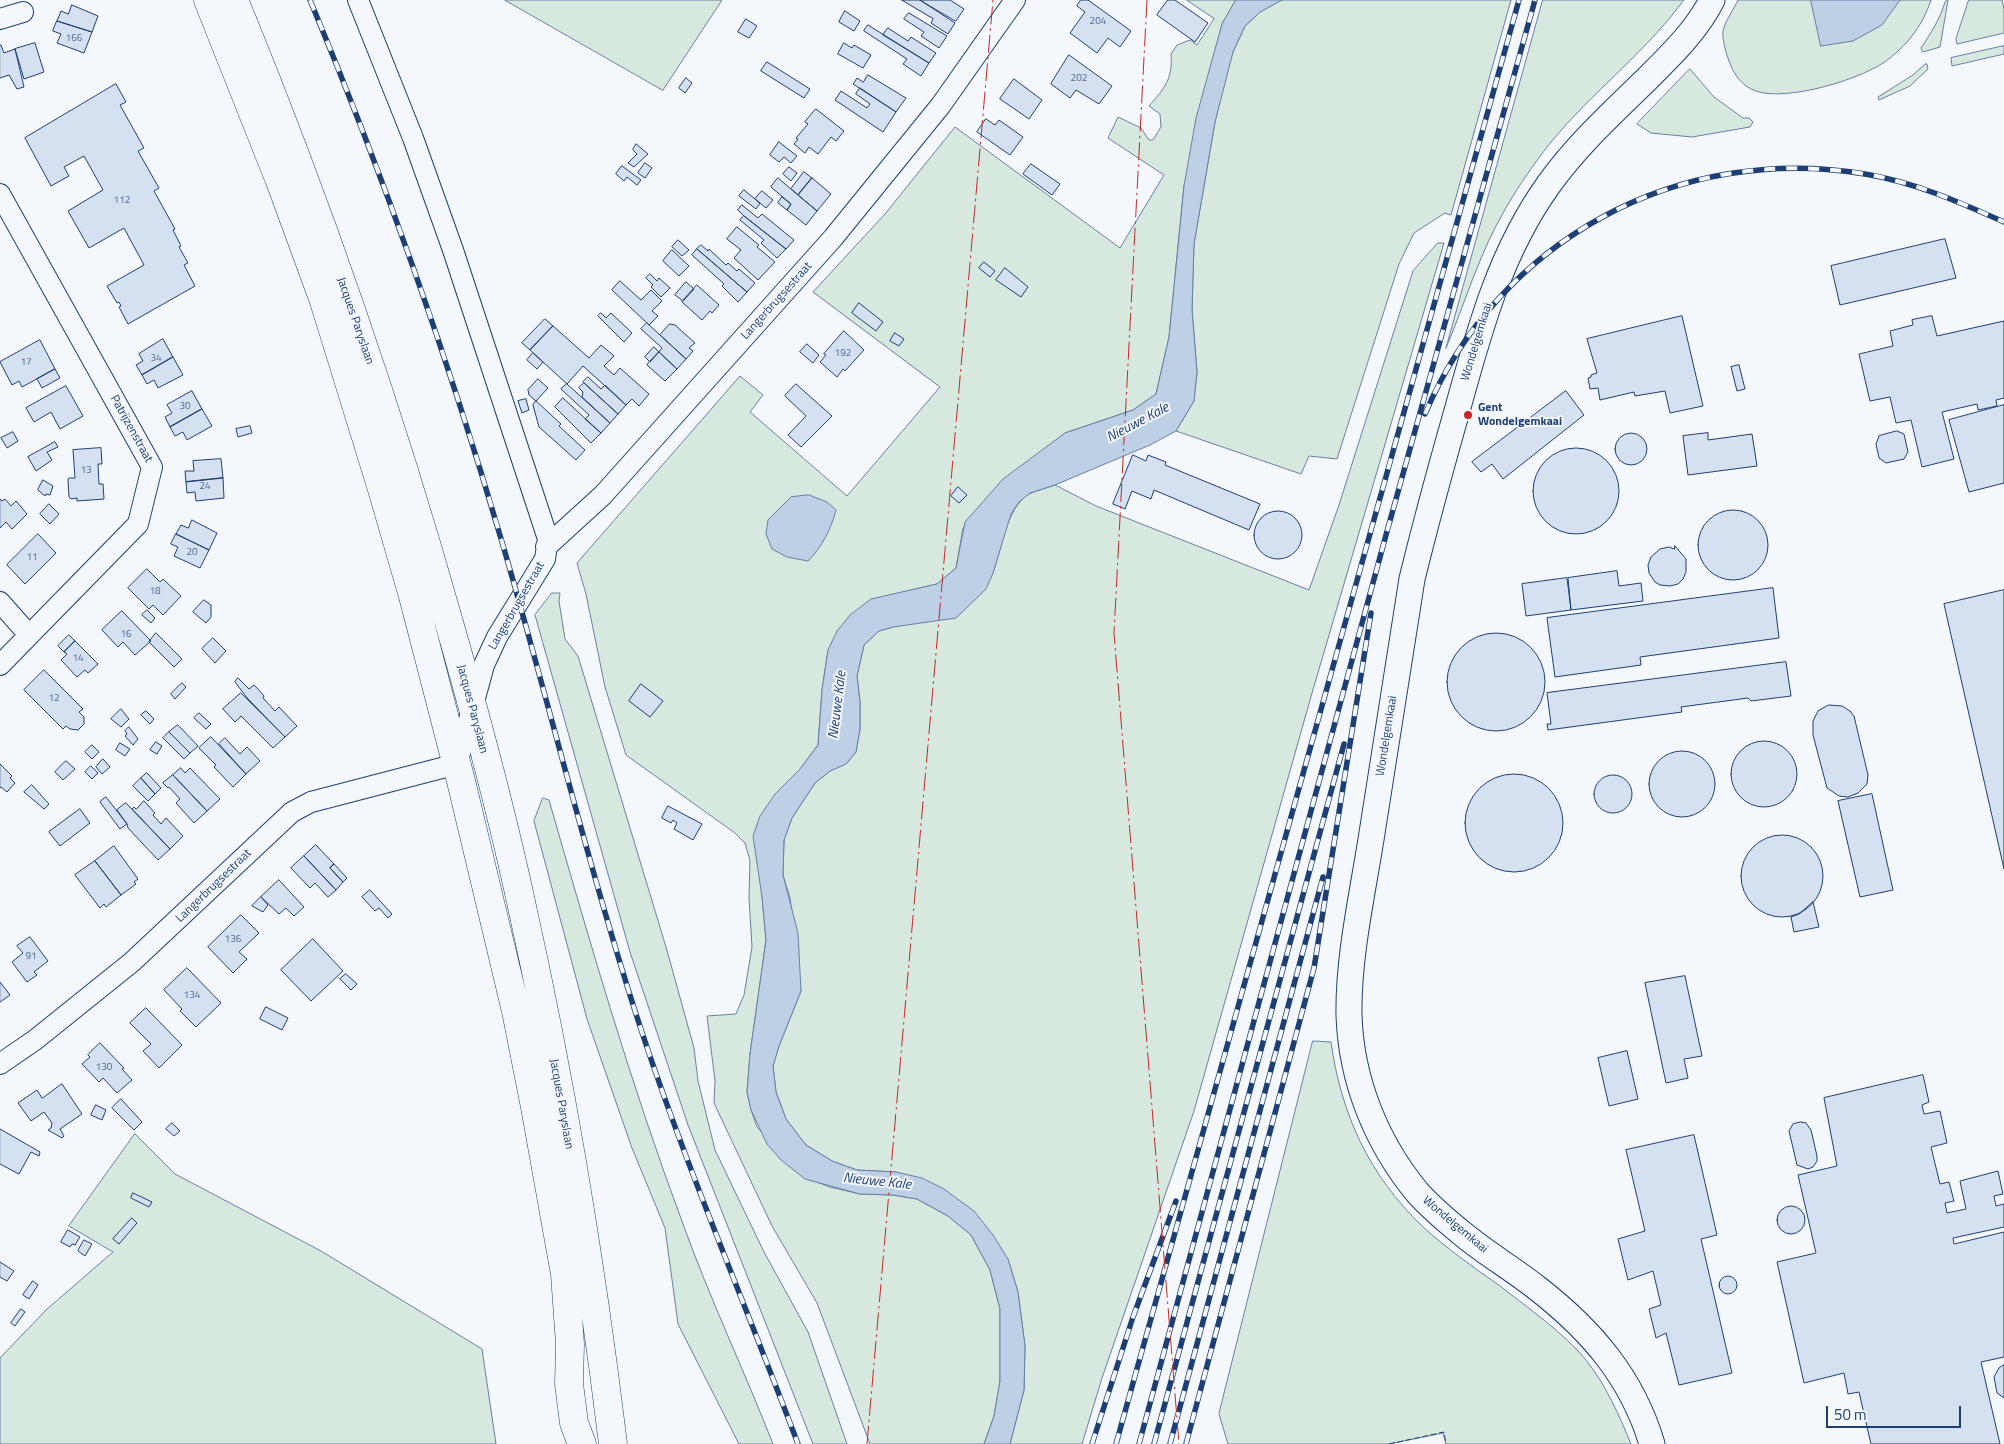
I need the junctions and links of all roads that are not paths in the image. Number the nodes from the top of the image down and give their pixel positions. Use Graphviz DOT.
graph roads {
  1 [pos="208,0"];
  2 [pos="234,0"];
  3 [pos="358,0"];
  4 [pos="1015,0"];
  5 [pos="1712,0"];
  6 [pos="23,12"];
  7 [pos="0,19"];
  8 [pos="0,194"];
  9 [pos="546,547"];
  10 [pos="0,602"];
  11 [pos="29,635"];
  12 [pos="453,637"];
  13 [pos="497,637"];
  14 [pos="0,665"];
  15 [pos="473,709"];
  16 [pos="457,764"];
  17 [pos="0,1064"];
  18 [pos="582,1444"];
  19 [pos="613,1444"];
  20 [pos="1652,1444"];
  1 -- 16 [label="highway, Jacques Paryslaan"];
  2 -- 12 [label="highway, Jacques Paryslaan"];
  3 -- 9 [label="street"];
  4 -- 9 [label="street, Langerbrugsestraat"];
  5 -- 20 [label="main road, Wondelgemkaai"];
  6 -- 7 [label="street"];
  8 -- 11 [label="street, Patrijzenstraat"];
  9 -- 13 [label="street, Langerbrugsestraat"];
  10 -- 11 [label="street"];
  11 -- 14 [label="street, Patrijzenstraat"];
  12 -- 13 [label="street"];
  12 -- 15 [label="highway, Jacques Paryslaan"];
  13 -- 15 [label="street, Langerbrugsestraat"];
  15 -- 16 [label="street, Langerbrugsestraat"];
  15 -- 19 [label="highway, Jacques Paryslaan"];
  16 -- 17 [label="street, Langerbrugsestraat"];
  16 -- 18 [label="highway, Jacques Paryslaan"];
}
